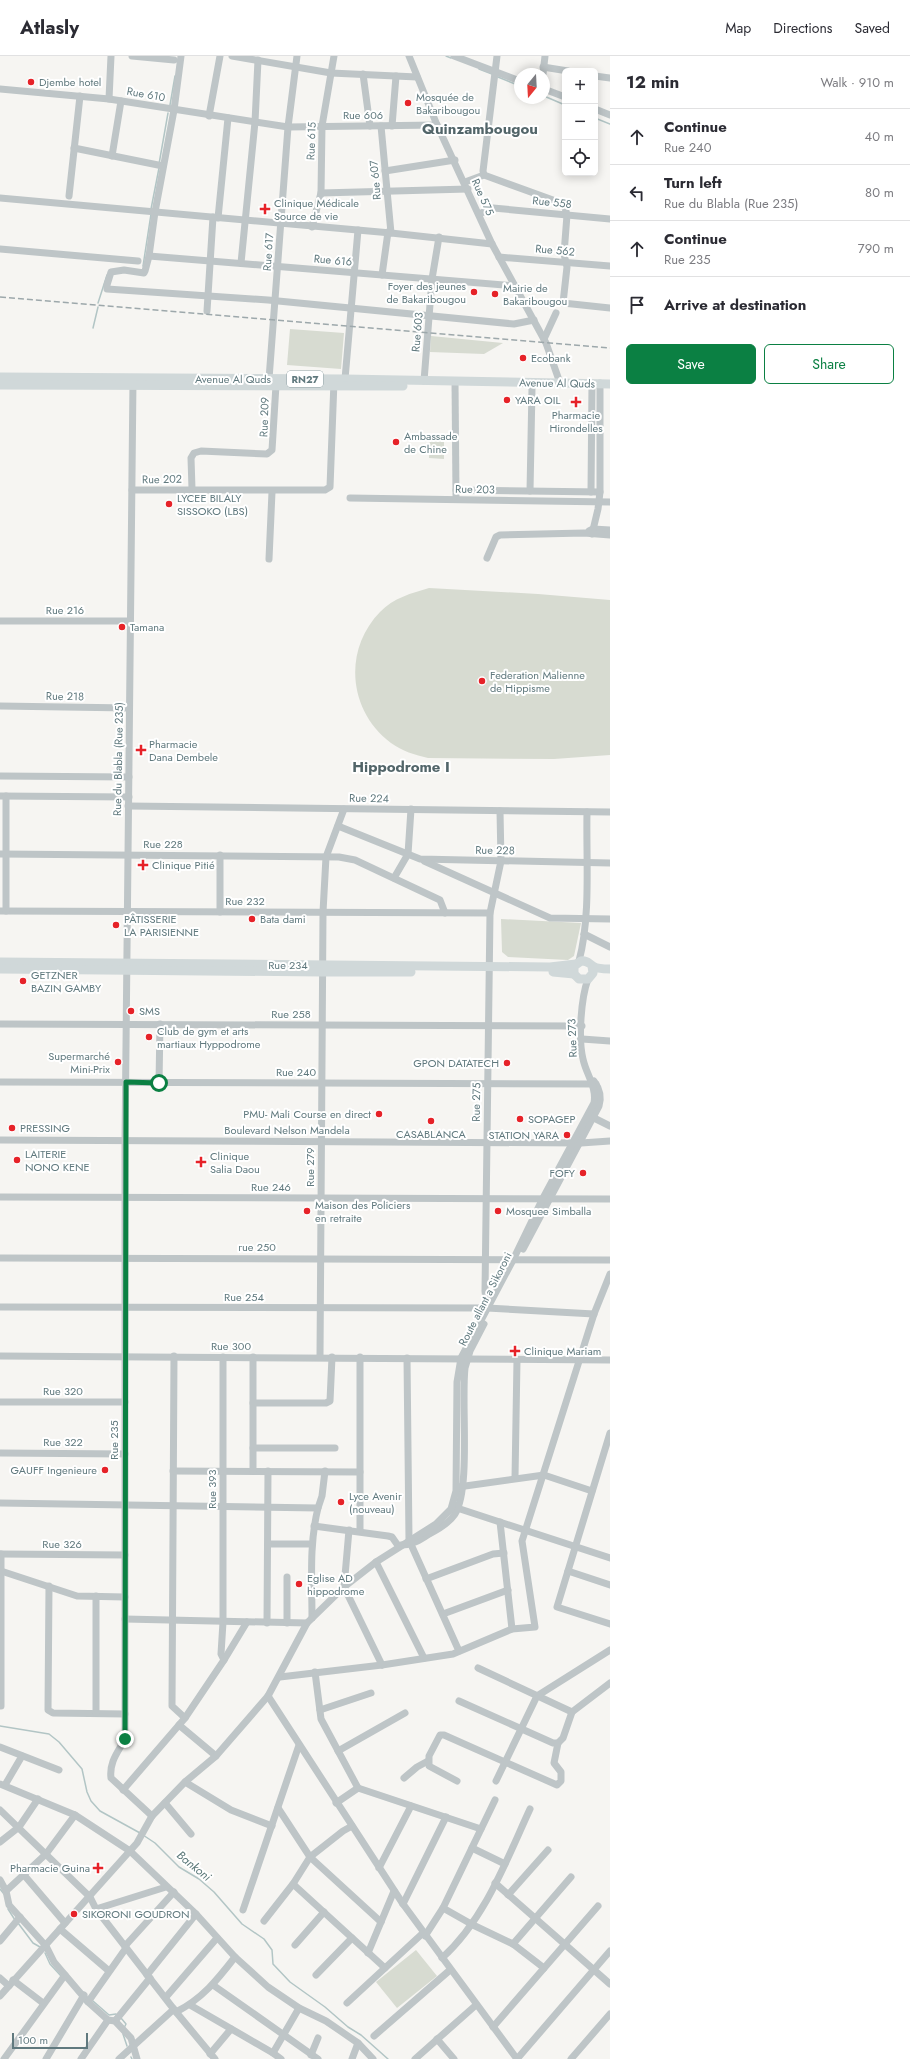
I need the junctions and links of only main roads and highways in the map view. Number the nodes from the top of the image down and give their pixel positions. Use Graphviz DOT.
graph roads {
  1 [pos="0,378"];
  2 [pos="133,382"];
  3 [pos="258,382"];
  4 [pos="334,382"];
  5 [pos="455,384"];
  6 [pos="610,384"];
  7 [pos="0,385"];
  8 [pos="596,386"];
  9 [pos="610,390"];
  10 [pos="0,962"];
  11 [pos="577,963"];
  12 [pos="127,967"];
  13 [pos="489,968"];
  14 [pos="0,969"];
  15 [pos="610,969"];
  16 [pos="590,971"];
  17 [pos="610,974"];
  18 [pos="575,976"];
  1 -- 2 [label="main road, Avenue Al Quds / RN27"];
  2 -- 3 [label="main road, Avenue Al Quds / RN27"];
  2 -- 7 [label="main road, Avenue Al Quds / RN27"];
  3 -- 4 [label="main road, Avenue Al Quds / RN27"];
  3 -- 4 [label="main road, Avenue Al Quds / RN27"];
  4 -- 5 [label="main road, Avenue Al Quds / RN27"];
  4 -- 5 [label="main road, Avenue Al Quds / RN27"];
  5 -- 8 [label="main road, Avenue Al Quds / RN27"];
  5 -- 8 [label="main road, Avenue Al Quds / RN27"];
  6 -- 8 [label="main road, Avenue Al Quds / RN27"];
  8 -- 9 [label="main road, Avenue Al Quds / RN27"];
  10 -- 12 [label="main road, Rue 234"];
  11 -- 13 [label="main road, Rue 234"];
  11 -- 16 [label="main road, Rue 234"];
  11 -- 18 [label="main road"];
  12 -- 13 [label="main road, Rue 234"];
  12 -- 14 [label="main road, Rue 234"];
  13 -- 18 [label="main road, Rue 234"];
  15 -- 16 [label="main road"];
  16 -- 17 [label="main road"];
  16 -- 18 [label="main road, Rue 234"];
}
